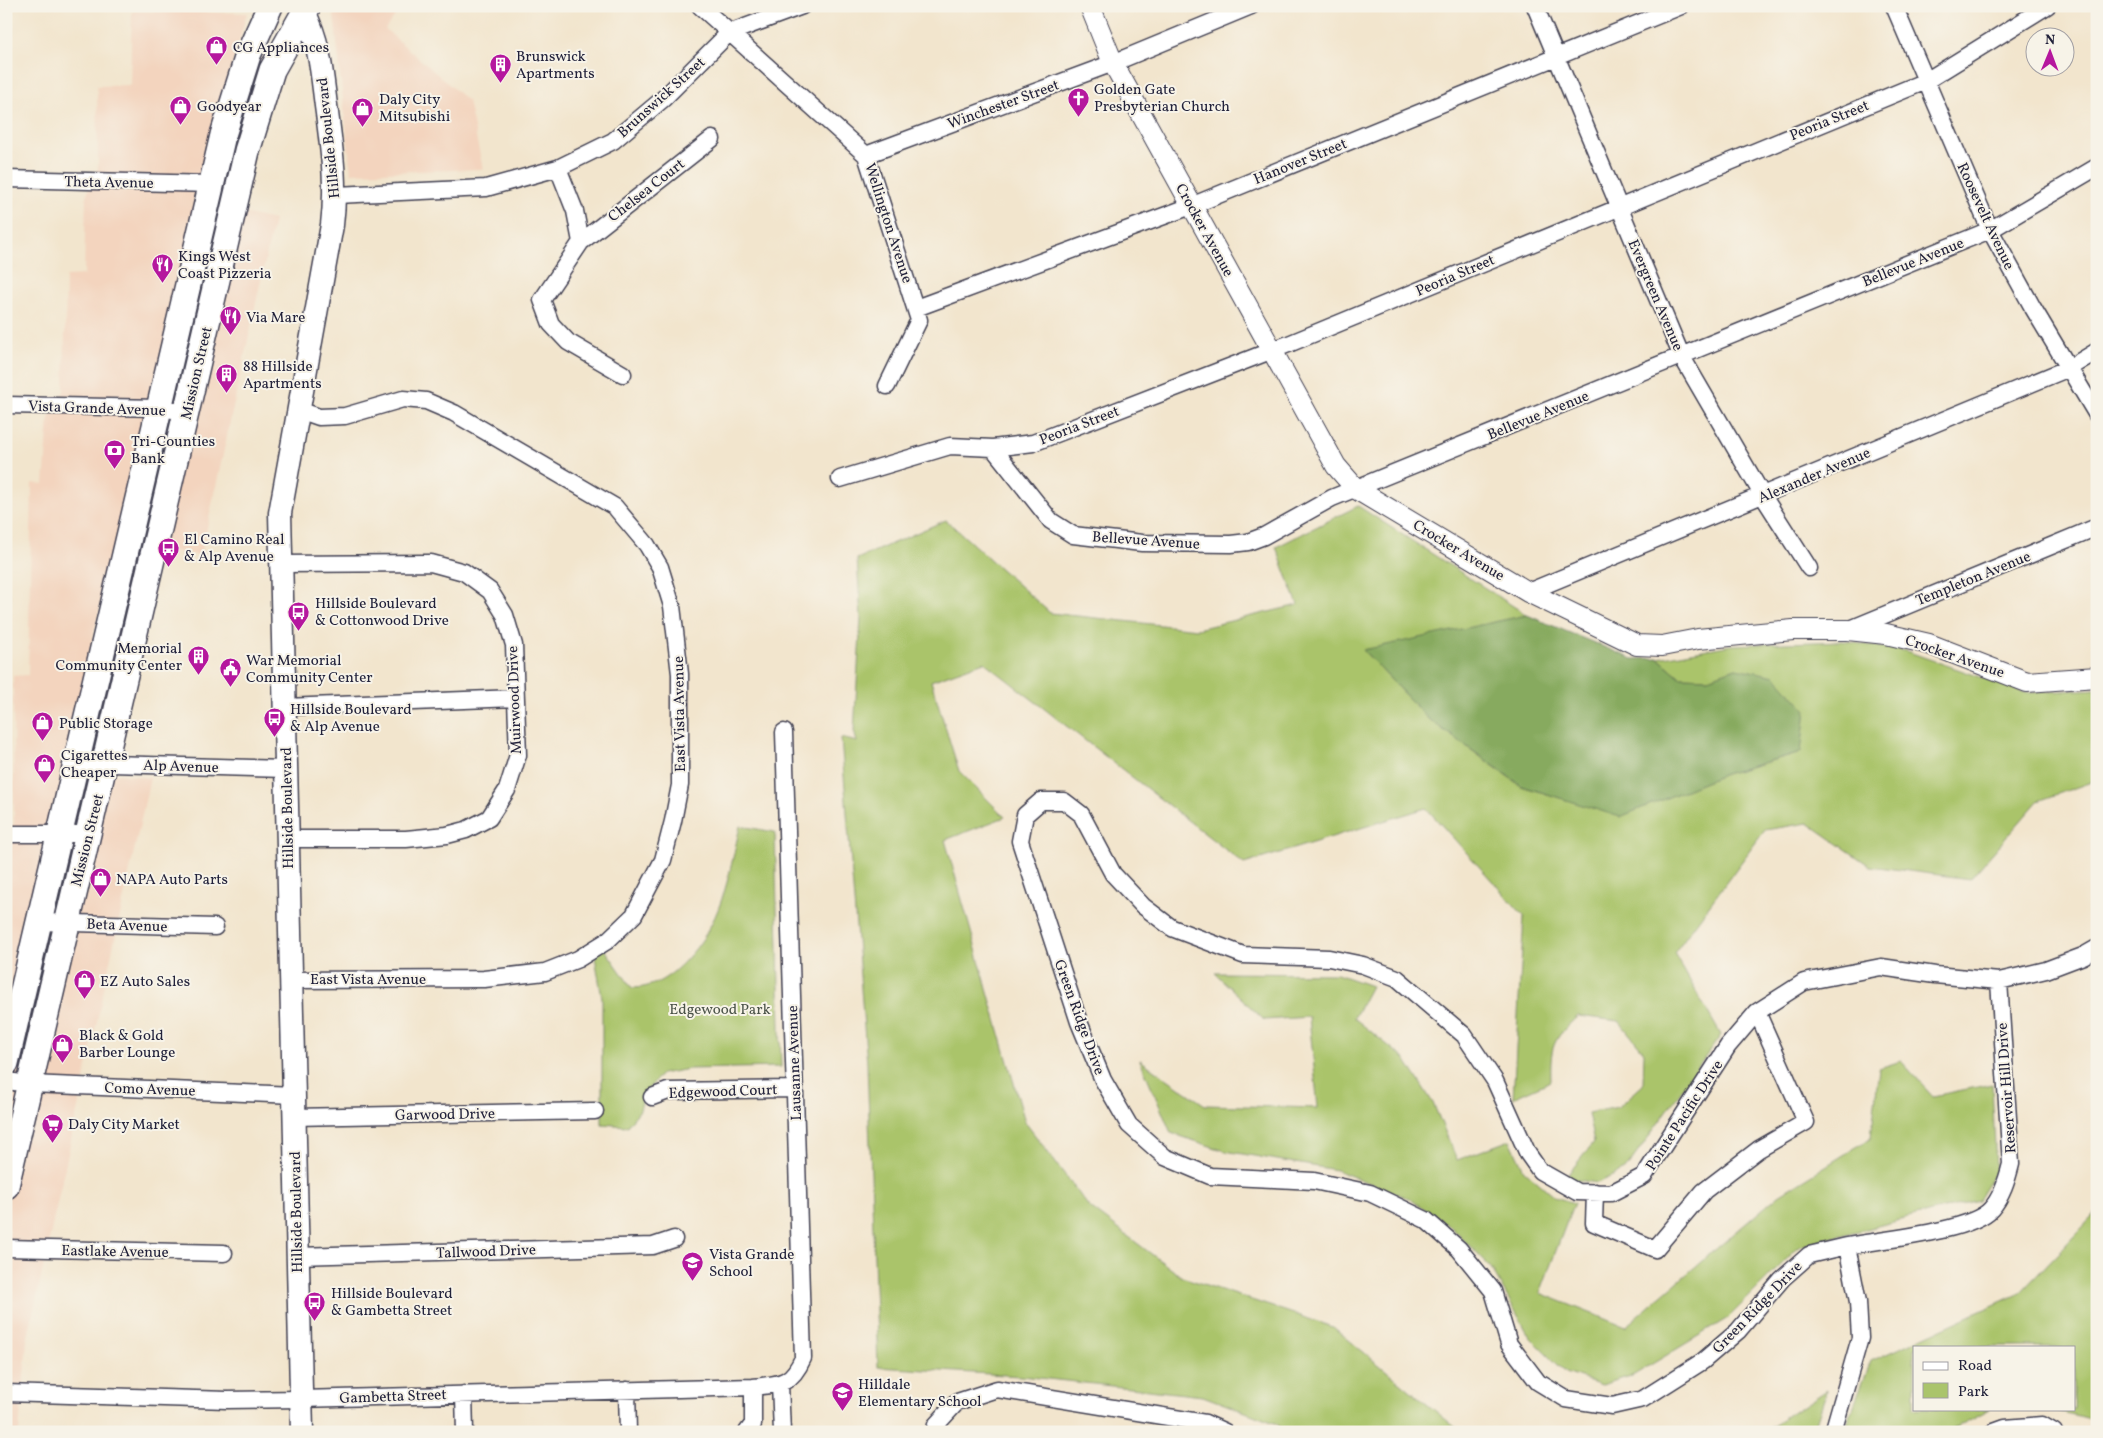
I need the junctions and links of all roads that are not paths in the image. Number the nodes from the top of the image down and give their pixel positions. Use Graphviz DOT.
graph roads {
  1 [pos="270,6"];
  2 [pos="700,6"];
  3 [pos="802,6"];
  4 [pos="1090,6"];
  5 [pos="1251,6"];
  6 [pos="1535,6"];
  7 [pos="1681,6"];
  8 [pos="1894,6"];
  9 [pos="2047,6"];
  10 [pos="299,8"];
  11 [pos="729,33"];
  12 [pos="1554,57"];
  13 [pos="1113,63"];
  14 [pos="1926,80"];
  15 [pos="712,139"];
  16 [pos="866,155"];
  17 [pos="2097,167"];
  18 [pos="558,168"];
  19 [pos="6,179"];
  20 [pos="212,184"];
  21 [pos="336,195"];
  22 [pos="1191,206"];
  23 [pos="1618,207"];
  24 [pos="1990,230"];
  25 [pos="581,242"];
  26 [pos="916,308"];
  27 [pos="1272,351"];
  28 [pos="2097,351"];
  29 [pos="1682,357"];
  30 [pos="2068,368"];
  31 [pos="623,374"];
  32 [pos="887,386"];
  33 [pos="6,405"];
  34 [pos="160,408"];
  35 [pos="299,410"];
  36 [pos="187,412"];
  37 [pos="2097,416"];
  38 [pos="993,448"];
  39 [pos="840,479"];
  40 [pos="1356,489"];
  41 [pos="1763,496"];
  42 [pos="2097,527"];
  43 [pos="282,564"];
  44 [pos="1809,568"];
  45 [pos="1528,592"];
  46 [pos="1848,630"];
  47 [pos="2097,677"];
  48 [pos="516,698"];
  49 [pos="285,707"];
  50 [pos="784,732"];
  51 [pos="76,763"];
  52 [pos="106,764"];
  53 [pos="286,769"];
  54 [pos="1041,801"];
  55 [pos="6,834"];
  56 [pos="60,834"];
  57 [pos="88,834"];
  58 [pos="288,839"];
  59 [pos="39,922"];
  60 [pos="67,923"];
  61 [pos="215,927"];
  62 [pos="2097,948"];
  63 [pos="291,980"];
  64 [pos="1999,981"];
  65 [pos="1757,1012"];
  66 [pos="6,1063"];
  67 [pos="18,1083"];
  68 [pos="794,1089"];
  69 [pos="652,1097"];
  70 [pos="294,1106"];
  71 [pos="596,1111"];
  72 [pos="6,1186"];
  73 [pos="1595,1192"];
  74 [pos="674,1239"];
  75 [pos="1847,1246"];
  76 [pos="6,1248"];
  77 [pos="224,1253"];
  78 [pos="298,1256"];
  79 [pos="780,1384"];
  80 [pos="752,1387"];
  81 [pos="627,1390"];
  82 [pos="6,1392"];
  83 [pos="464,1394"];
  84 [pos="301,1399"];
  85 [pos="302,1432"];
  86 [pos="465,1432"];
  87 [pos="628,1432"];
  88 [pos="747,1432"];
  89 [pos="782,1432"];
  90 [pos="934,1432"];
  91 [pos="1225,1432"];
  92 [pos="1833,1432"];
  93 [pos="1994,1432"];
  94 [pos="2054,1432"];
  1 -- 20 [label="main road, Mission Street"];
  2 -- 11 [label="street, Wellington Avenue"];
  3 -- 11 [label="street, Brunswick Street"];
  4 -- 13 [label="street, Crocker Avenue"];
  5 -- 13 [label="street, Winchester Street"];
  6 -- 12 [label="street, Evergreen Avenue"];
  7 -- 12 [label="street, Hanover Street"];
  8 -- 14 [label="street, Roosevelt Avenue"];
  9 -- 14 [label="street, Peoria Street"];
  10 -- 21 [label="main road, Hillside Boulevard"];
  10 -- 36 [label="main road, Mission Street"];
  11 -- 16 [label="street, Wellington Avenue"];
  11 -- 18 [label="street, Brunswick Street"];
  12 -- 22 [label="street, Hanover Street"];
  12 -- 23 [label="street, Evergreen Avenue"];
  13 -- 16 [label="street, Winchester Street"];
  13 -- 22 [label="street, Crocker Avenue"];
  14 -- 23 [label="street, Peoria Street"];
  14 -- 24 [label="street, Roosevelt Avenue"];
  15 -- 25 [label="street, Chelsea Court"];
  16 -- 26 [label="street, Wellington Avenue"];
  17 -- 24 [label="street, Bellevue Avenue"];
  18 -- 21 [label="street, Brunswick Street"];
  18 -- 25 [label="street"];
  19 -- 20 [label="street, Theta Avenue"];
  20 -- 34 [label="main road, Mission Street"];
  21 -- 35 [label="main road, Hillside Boulevard"];
  22 -- 26 [label="street, Hanover Street"];
  22 -- 27 [label="street, Crocker Avenue"];
  23 -- 27 [label="street, Peoria Street"];
  23 -- 29 [label="street, Evergreen Avenue"];
  24 -- 29 [label="street, Bellevue Avenue"];
  24 -- 30 [label="street, Roosevelt Avenue"];
  25 -- 31 [label="street, Chelsea Court"];
  26 -- 32 [label="street, Wellington Avenue"];
  27 -- 38 [label="street, Peoria Street"];
  27 -- 40 [label="street, Crocker Avenue"];
  28 -- 30 [label="street, Alexander Avenue"];
  29 -- 40 [label="street, Bellevue Avenue"];
  29 -- 41 [label="street, Evergreen Avenue"];
  30 -- 37 [label="street, Roosevelt Avenue"];
  30 -- 41 [label="street, Alexander Avenue"];
  33 -- 34 [label="street, Vista Grande Avenue"];
  34 -- 36 [label="street, Vista Grande Avenue"];
  34 -- 51 [label="main road, Mission Street"];
  35 -- 43 [label="main road, Hillside Boulevard"];
  35 -- 63 [label="street, East Vista Avenue"];
  36 -- 52 [label="main road, Mission Street"];
  38 -- 39 [label="street, Peoria Street"];
  38 -- 40 [label="street, Bellevue Avenue"];
  40 -- 45 [label="street, Crocker Avenue"];
  41 -- 44 [label="street, Evergreen Avenue"];
  41 -- 45 [label="street, Alexander Avenue"];
  42 -- 46 [label="street, Templeton Avenue"];
  43 -- 48 [label="street, Muirwood Drive"];
  43 -- 49 [label="main road, Hillside Boulevard"];
  45 -- 46 [label="street, Crocker Avenue"];
  46 -- 47 [label="street, Crocker Avenue"];
  48 -- 49 [label="street"];
  48 -- 58 [label="street, Muirwood Drive"];
  49 -- 53 [label="main road, Hillside Boulevard"];
  50 -- 68 [label="street, Lausanne Avenue"];
  51 -- 52 [label="street, Alp Avenue"];
  51 -- 56 [label="main road, Mission Street"];
  52 -- 53 [label="street, Alp Avenue"];
  52 -- 57 [label="main road, Mission Street"];
  53 -- 58 [label="main road, Hillside Boulevard"];
  54 -- 73 [label="street, Pointe Pacific Drive"];
  54 -- 75 [label="street, Green Ridge Drive"];
  55 -- 56 [label="street"];
  56 -- 57 [label="street"];
  56 -- 59 [label="main road, Mission Street"];
  57 -- 60 [label="main road, Mission Street"];
  58 -- 63 [label="main road, Hillside Boulevard"];
  59 -- 60 [label="street, Beta Avenue"];
  59 -- 66 [label="main road, Mission Street"];
  60 -- 61 [label="street, Beta Avenue"];
  60 -- 67 [label="main road, Mission Street"];
  62 -- 64 [label="street, Pointe Pacific Drive"];
  63 -- 70 [label="main road, Hillside Boulevard"];
  64 -- 65 [label="street, Pointe Pacific Drive"];
  64 -- 75 [label="street, Reservoir Hill Drive"];
  65 -- 73 [label="street, Pointe Pacific Drive"];
  65 -- 73 [label="street"];
  67 -- 70 [label="street, Como Avenue"];
  67 -- 72 [label="main road, Mission Street"];
  68 -- 69 [label="street, Edgewood Court"];
  68 -- 79 [label="street, Lausanne Avenue"];
  70 -- 71 [label="street, Garwood Drive"];
  70 -- 78 [label="main road, Hillside Boulevard"];
  74 -- 78 [label="street, Tallwood Drive"];
  75 -- 92 [label="street"];
  76 -- 77 [label="street, Eastlake Avenue"];
  78 -- 84 [label="main road, Hillside Boulevard"];
  79 -- 80 [label="street, Gambetta Street"];
  79 -- 89 [label="street"];
  80 -- 81 [label="street, Gambetta Street"];
  80 -- 88 [label="street"];
  81 -- 83 [label="street, Gambetta Street"];
  81 -- 87 [label="street"];
  82 -- 84 [label="street, Gambetta Street"];
  83 -- 84 [label="street, Gambetta Street"];
  83 -- 86 [label="street"];
  84 -- 85 [label="main road, Hillside Boulevard"];
  90 -- 91 [label="street"];
  93 -- 94 [label="street"];
}
